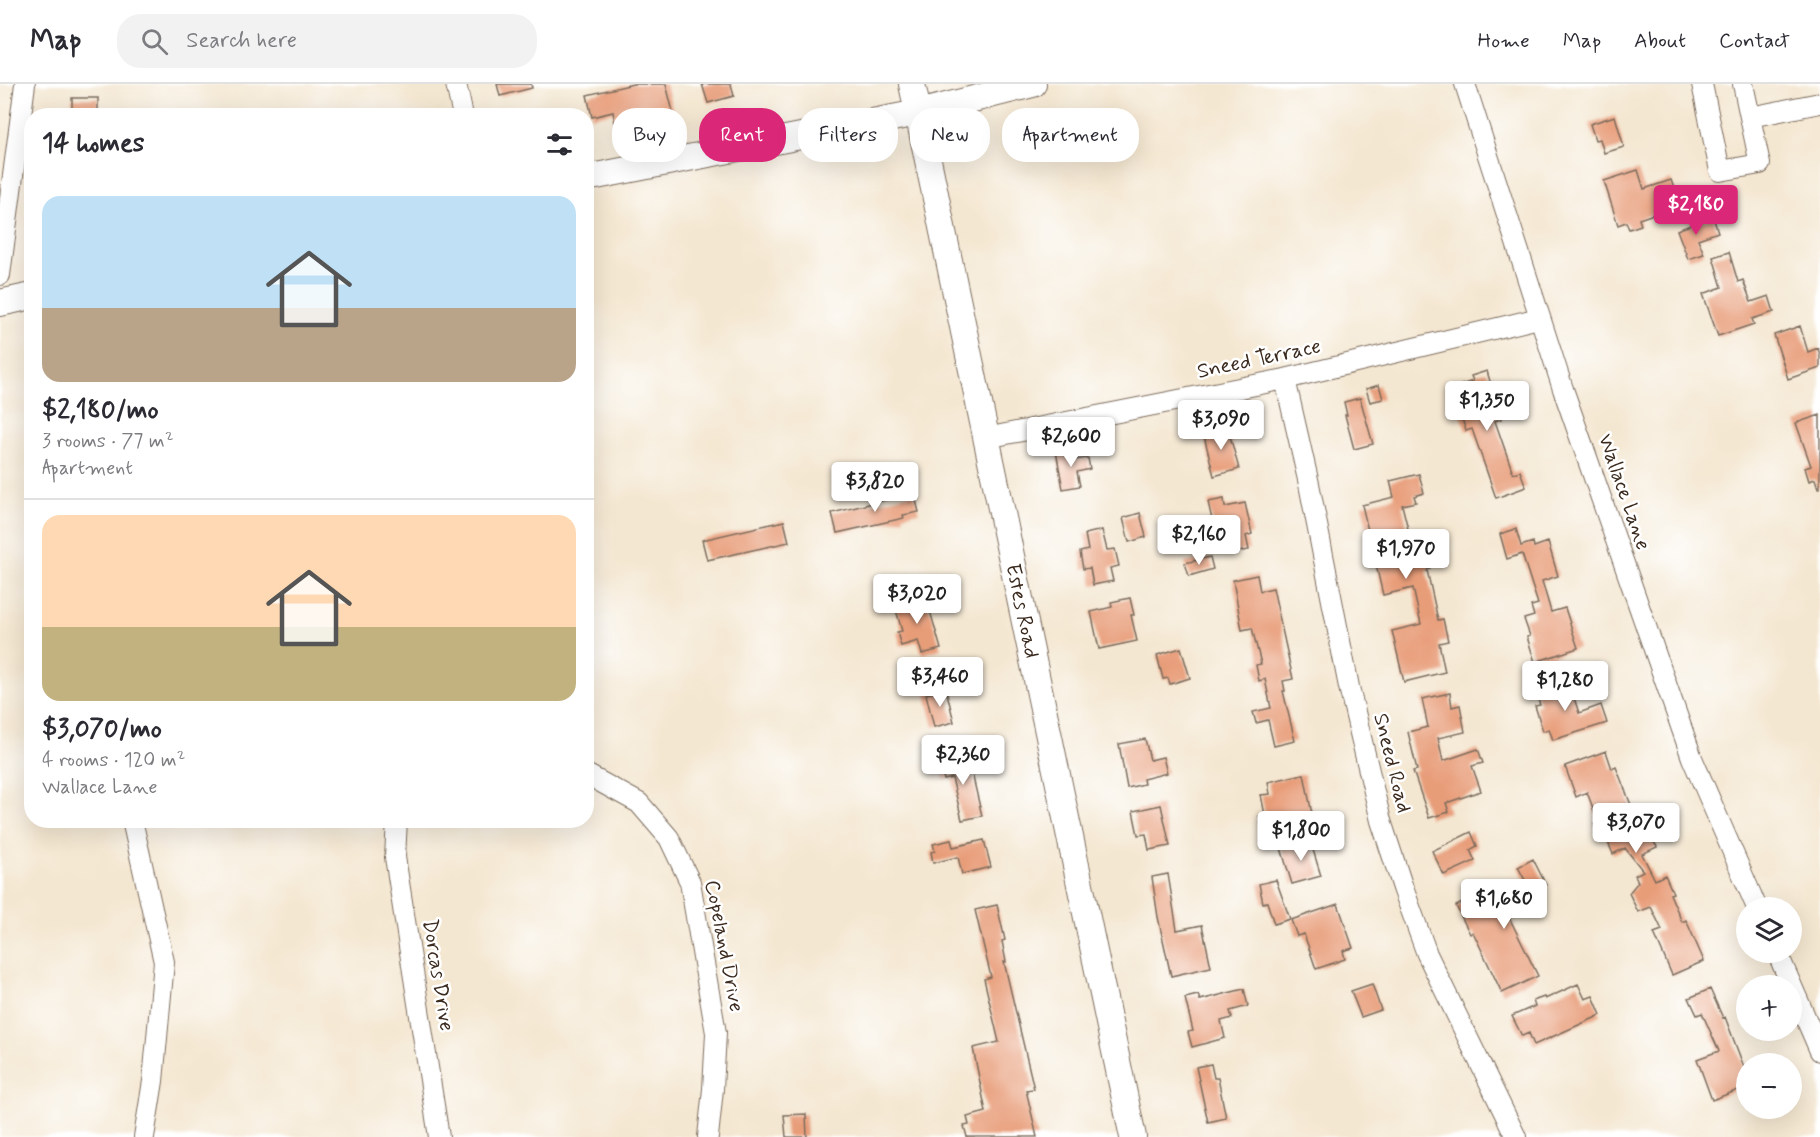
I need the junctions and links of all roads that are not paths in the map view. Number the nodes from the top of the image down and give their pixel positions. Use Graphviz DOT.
graph roads {
  1 [pos="26,84"];
  2 [pos="456,84"];
  3 [pos="912,84"];
  4 [pos="1033,84"];
  5 [pos="1465,84"];
  6 [pos="1701,84"];
  7 [pos="1743,84"];
  8 [pos="1820,103"];
  9 [pos="461,108"];
  10 [pos="917,108"];
  11 [pos="938,108"];
  12 [pos="910,115"];
  13 [pos="1750,117"];
  14 [pos="928,162"];
  15 [pos="594,176"];
  16 [pos="0,275"];
  17 [pos="24,298"];
  18 [pos="0,303"];
  19 [pos="1539,318"];
  20 [pos="1286,379"];
  21 [pos="986,438"];
  22 [pos="594,778"];
  23 [pos="134,828"];
  24 [pos="397,828"];
  25 [pos="1752,897"];
  26 [pos="1782,963"];
  27 [pos="1820,1050"];
  28 [pos="144,1137"];
  29 [pos="439,1137"];
  30 [pos="708,1137"];
  31 [pos="1133,1137"];
  32 [pos="1516,1137"];
  1 -- 16 [label="street"];
  2 -- 9 [label="street"];
  3 -- 10 [label="main road, Estes Road"];
  4 -- 11 [label="main road"];
  5 -- 19 [label="street, Wallace Lane"];
  6 -- 13 [label="street"];
  7 -- 13 [label="street"];
  8 -- 13 [label="street"];
  12 -- 15 [label="main road"];
  14 -- 21 [label="main road, Estes Road"];
  17 -- 18 [label="main road"];
  19 -- 20 [label="street, Sneed Terrace"];
  19 -- 25 [label="street, Wallace Lane"];
  20 -- 21 [label="street, Sneed Terrace"];
  20 -- 32 [label="street, Sneed Road"];
  21 -- 31 [label="main road, Estes Road"];
  22 -- 30 [label="street, Copeland Drive"];
  23 -- 28 [label="street"];
  24 -- 29 [label="street, Dorcas Drive"];
  26 -- 27 [label="street"];
}
